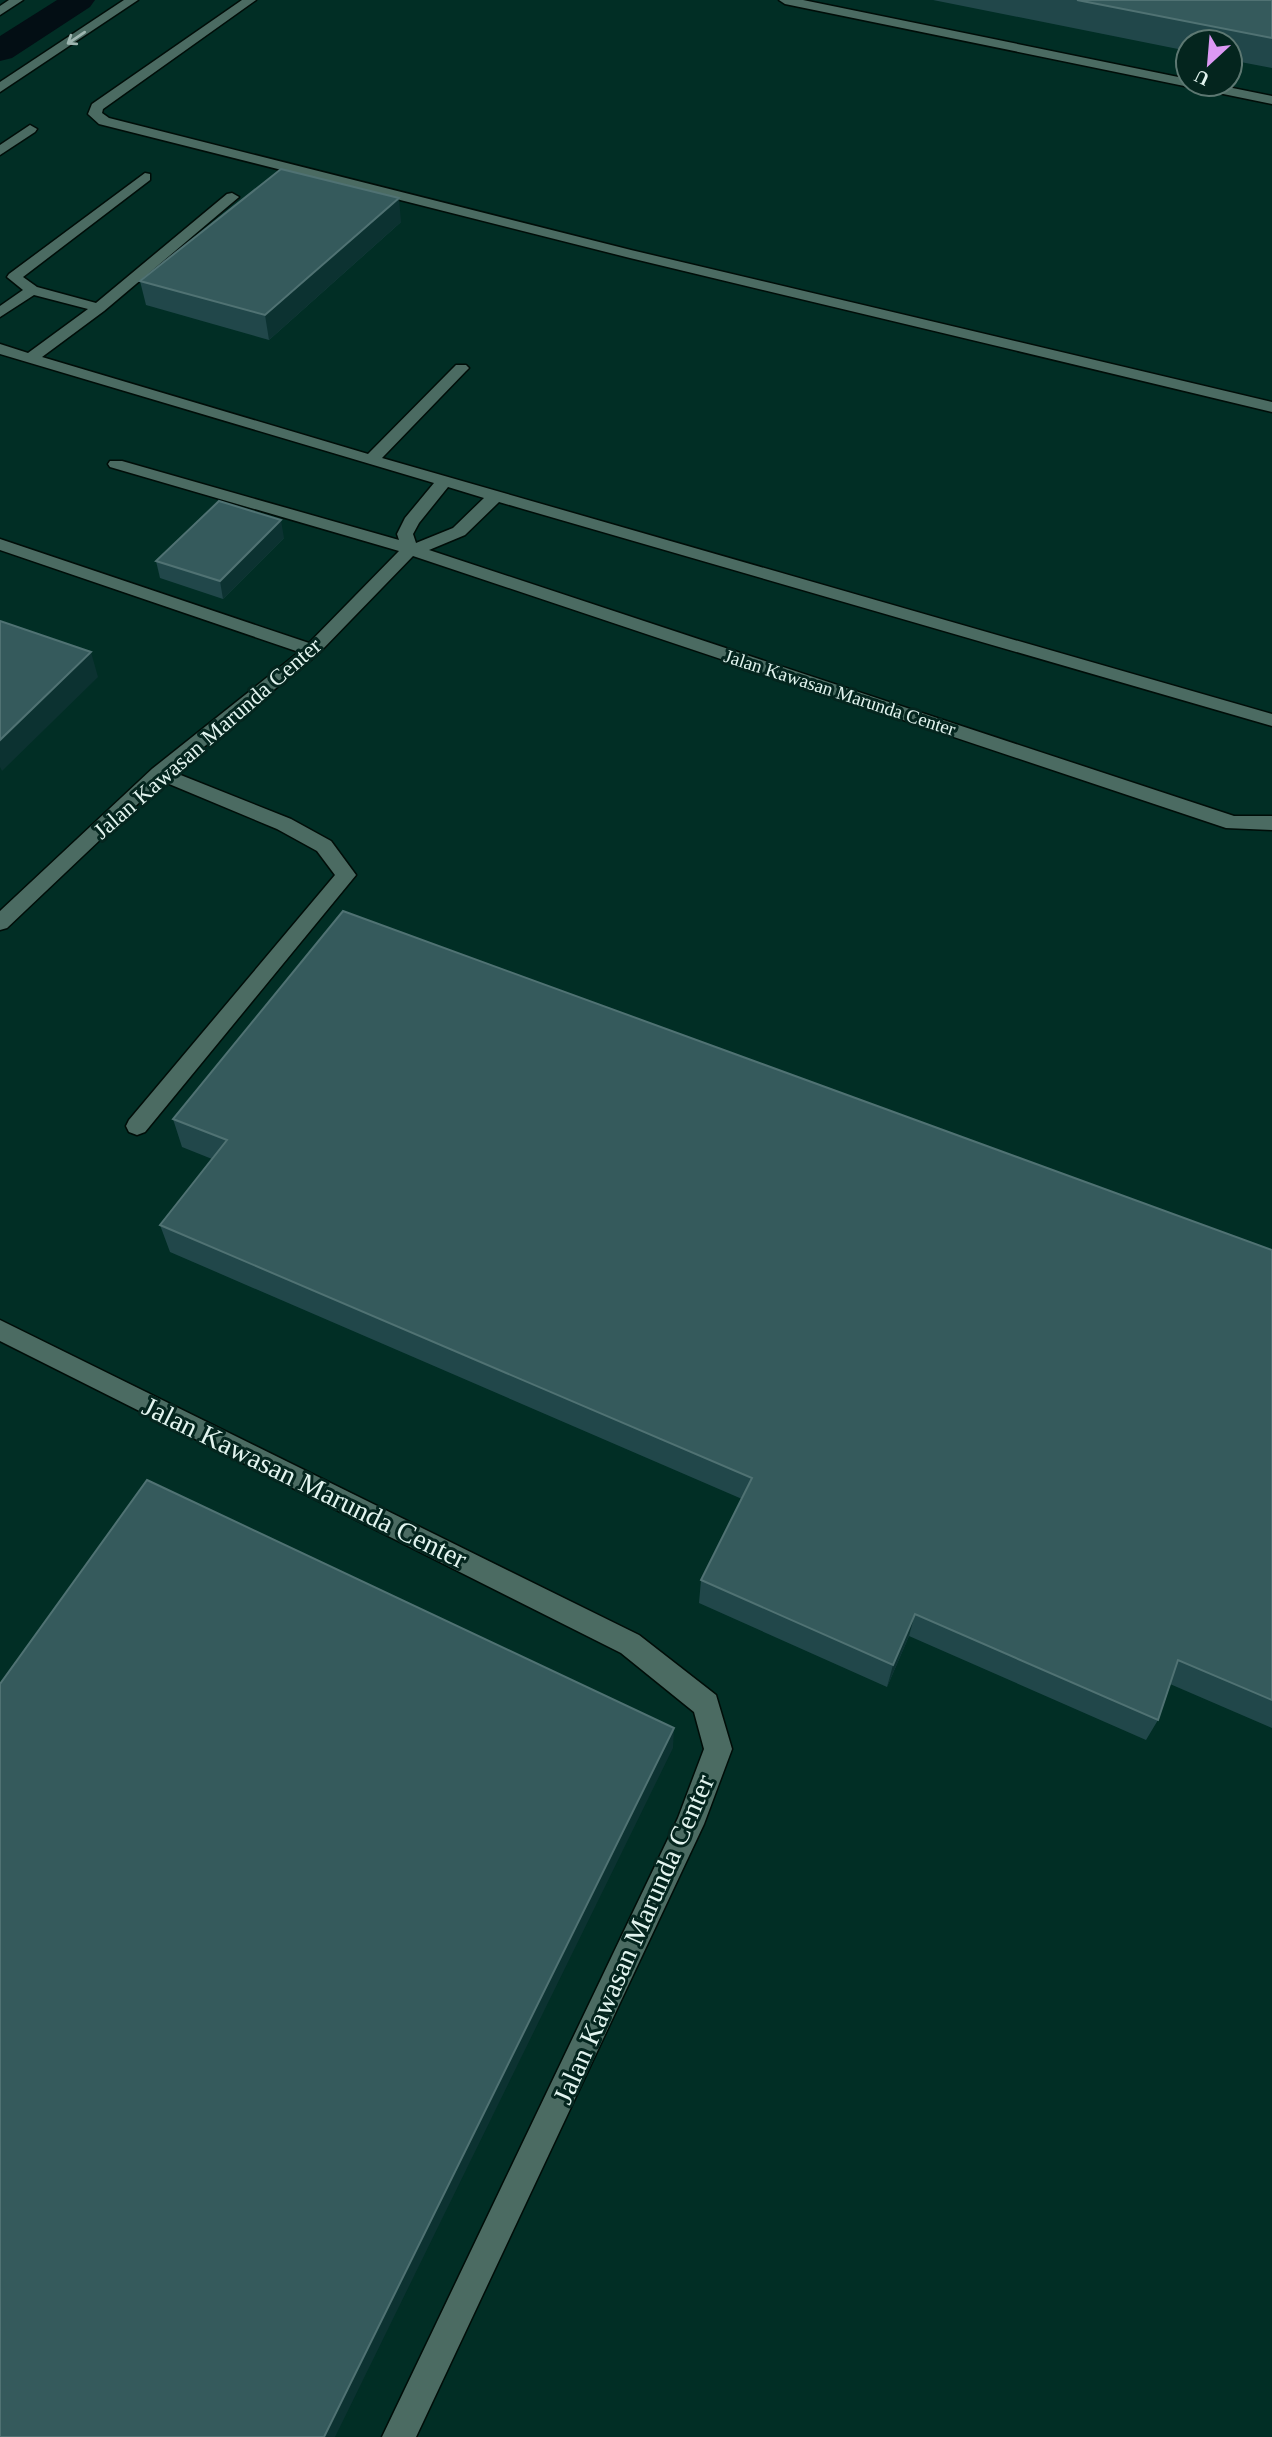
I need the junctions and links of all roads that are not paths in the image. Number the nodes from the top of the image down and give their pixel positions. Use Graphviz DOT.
graph roads {
  1 [pos="17,0"];
  2 [pos="132,0"];
  3 [pos="250,0"];
  4 [pos="785,0"];
  5 [pos="0,11"];
  6 [pos="1174,80"];
  7 [pos="0,88"];
  8 [pos="1244,94"];
  9 [pos="1272,100"];
  10 [pos="30,130"];
  11 [pos="0,151"];
  12 [pos="145,177"];
  13 [pos="232,197"];
  14 [pos="7,274"];
  15 [pos="32,290"];
  16 [pos="99,308"];
  17 [pos="0,313"];
  18 [pos="0,349"];
  19 [pos="31,358"];
  20 [pos="461,368"];
  21 [pos="1272,407"];
  22 [pos="371,460"];
  23 [pos="117,464"];
  24 [pos="446,480"];
  25 [pos="496,495"];
  26 [pos="0,544"];
  27 [pos="410,549"];
  28 [pos="312,650"];
  29 [pos="1272,720"];
  30 [pos="159,773"];
  31 [pos="1272,823"];
  32 [pos="0,923"];
  33 [pos="137,1126"];
  34 [pos="0,1331"];
  35 [pos="400,2437"];
  1 -- 5 [label="lane"];
  2 -- 7 [label="lane, one-way"];
  3 -- 21 [label="lane"];
  4 -- 6 [label="lane"];
  8 -- 9 [label="lane"];
  10 -- 11 [label="lane"];
  12 -- 14 [label="lane"];
  13 -- 16 [label="lane"];
  14 -- 15 [label="lane"];
  15 -- 16 [label="lane"];
  15 -- 17 [label="lane"];
  16 -- 19 [label="lane"];
  18 -- 19 [label="lane"];
  19 -- 22 [label="lane"];
  20 -- 22 [label="lane"];
  22 -- 24 [label="lane"];
  23 -- 27 [label="lane"];
  24 -- 25 [label="lane"];
  24 -- 27 [label="lane"];
  25 -- 27 [label="lane"];
  25 -- 29 [label="lane"];
  26 -- 28 [label="lane"];
  27 -- 28 [label="lane, Jalan Kawasan Marunda Center"];
  27 -- 31 [label="lane, Jalan Kawasan Marunda Center"];
  28 -- 30 [label="lane, Jalan Kawasan Marunda Center"];
  30 -- 32 [label="lane, Jalan Kawasan Marunda Center"];
  30 -- 33 [label="lane"];
  34 -- 35 [label="lane, Jalan Kawasan Marunda Center"];
}
